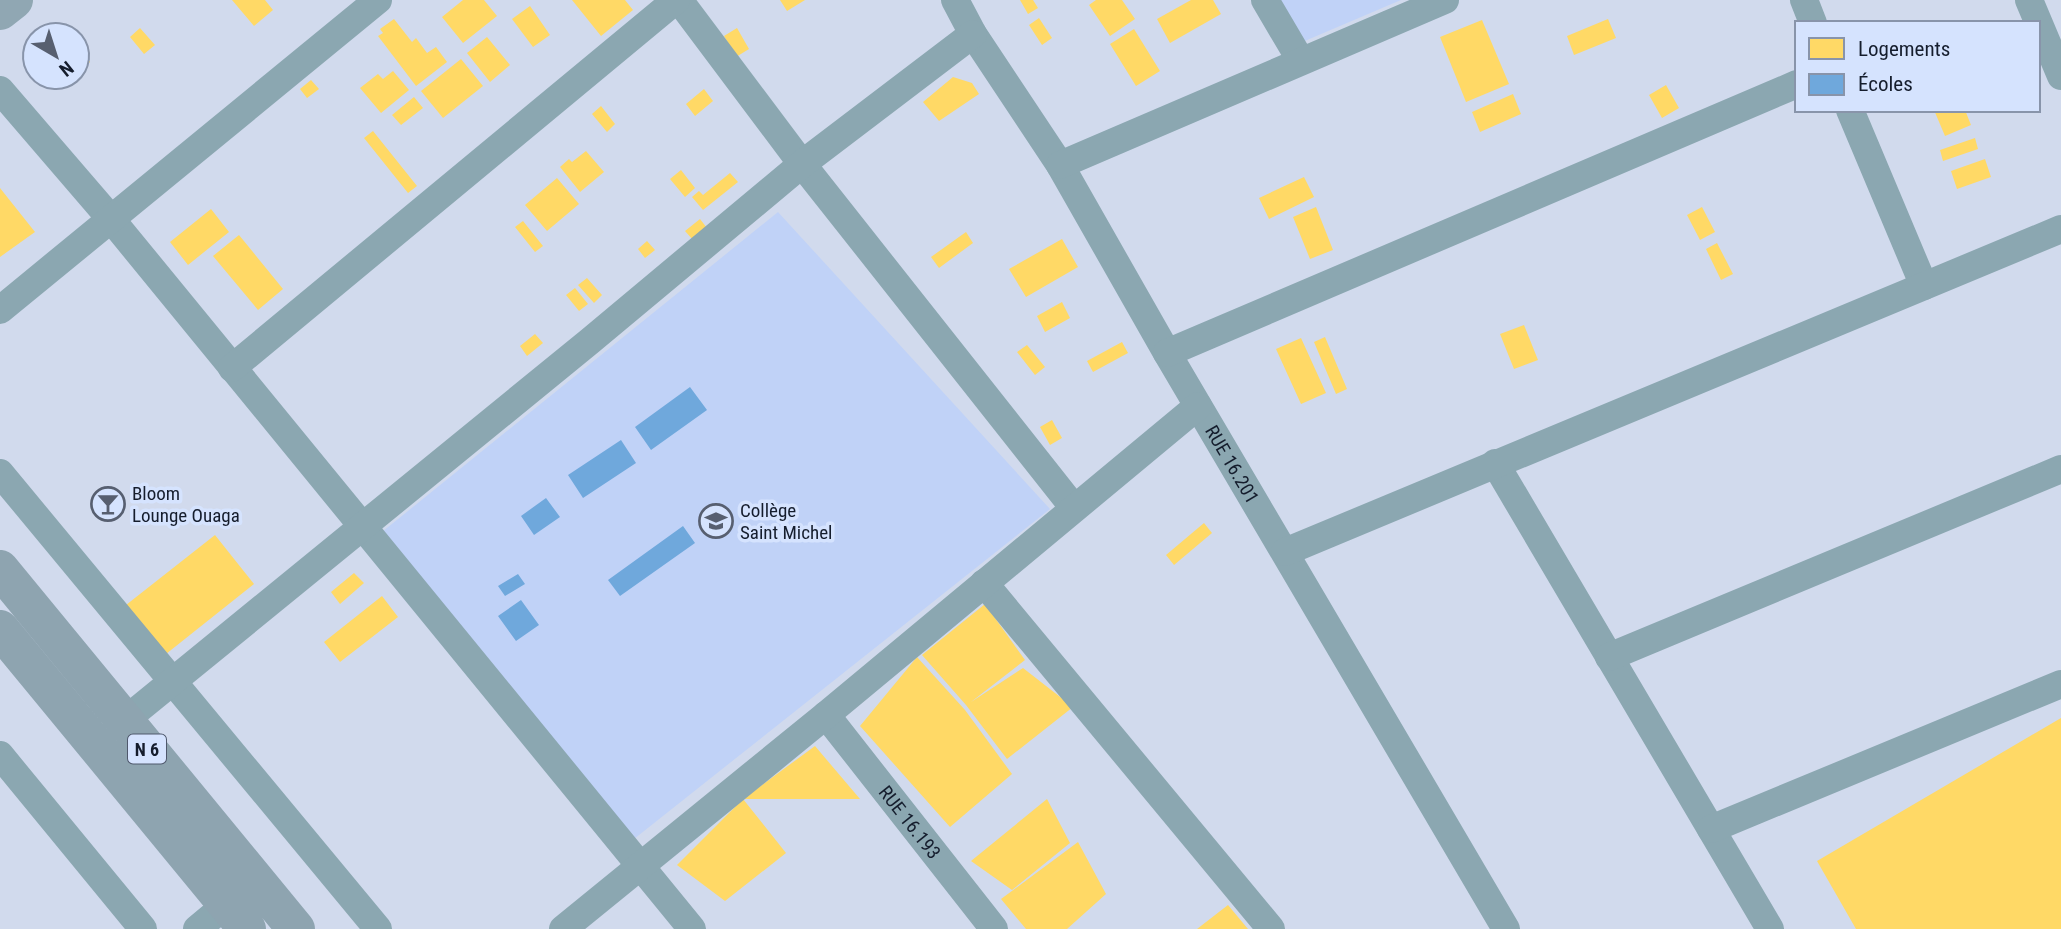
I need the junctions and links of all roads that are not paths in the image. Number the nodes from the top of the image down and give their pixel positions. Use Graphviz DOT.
graph roads {
  1 [pos="14,0"];
  2 [pos="378,0"];
  3 [pos="678,0"];
  4 [pos="956,0"];
  5 [pos="1265,0"];
  6 [pos="1445,0"];
  7 [pos="1804,0"];
  8 [pos="2029,0"];
  9 [pos="0,11"];
  10 [pos="1813,21"];
  11 [pos="2038,21"];
  12 [pos="2040,26"];
  13 [pos="974,34"];
  14 [pos="1301,61"];
  15 [pos="2061,76"];
  16 [pos="1795,85"];
  17 [pos="0,90"];
  18 [pos="1851,112"];
  19 [pos="802,164"];
  20 [pos="1060,165"];
  21 [pos="111,219"];
  22 [pos="2061,229"];
  23 [pos="1924,286"];
  24 [pos="0,310"];
  25 [pos="1167,353"];
  26 [pos="232,368"];
  27 [pos="1198,406"];
  28 [pos="1495,463"];
  29 [pos="2061,469"];
  30 [pos="0,473"];
  31 [pos="1074,508"];
  32 [pos="362,527"];
  33 [pos="1284,552"];
  34 [pos="0,569"];
  35 [pos="984,583"];
  36 [pos="0,629"];
  37 [pos="1609,657"];
  38 [pos="172,681"];
  39 [pos="2061,684"];
  40 [pos="826,715"];
  41 [pos="124,721"];
  42 [pos="0,755"];
  43 [pos="1710,830"];
  44 [pos="640,866"];
  45 [pos="237,916"];
  46 [pos="144,929"];
  47 [pos="197,929"];
  48 [pos="296,929"];
  49 [pos="378,929"];
  50 [pos="563,929"];
  51 [pos="692,929"];
  52 [pos="994,929"];
  53 [pos="1271,929"];
  54 [pos="1506,929"];
  55 [pos="1770,929"];
  1 -- 9 [label="main road"];
  2 -- 21 [label="street"];
  3 -- 19 [label="street"];
  3 -- 26 [label="street"];
  4 -- 13 [label="street, RUE 16.201"];
  5 -- 14 [label="street"];
  6 -- 14 [label="street"];
  7 -- 10 [label="street"];
  8 -- 11 [label="street"];
  12 -- 15 [label="street"];
  13 -- 19 [label="street"];
  13 -- 20 [label="street, RUE 16.201"];
  14 -- 20 [label="street"];
  16 -- 25 [label="street"];
  17 -- 21 [label="street"];
  18 -- 23 [label="street"];
  19 -- 31 [label="street"];
  19 -- 32 [label="street"];
  20 -- 25 [label="street, RUE 16.201"];
  21 -- 24 [label="street"];
  21 -- 26 [label="street"];
  22 -- 23 [label="street"];
  23 -- 28 [label="street"];
  25 -- 27 [label="street, RUE 16.201"];
  26 -- 32 [label="street"];
  27 -- 31 [label="street"];
  27 -- 33 [label="street, RUE 16.201"];
  28 -- 33 [label="street"];
  28 -- 37 [label="street"];
  29 -- 37 [label="street"];
  30 -- 38 [label="street"];
  31 -- 35 [label="street"];
  32 -- 38 [label="street"];
  32 -- 44 [label="street"];
  33 -- 54 [label="street, RUE 16.201"];
  34 -- 41 [label="main road, N 6"];
  35 -- 40 [label="street"];
  35 -- 53 [label="street"];
  36 -- 45 [label="main road, N 6"];
  37 -- 43 [label="street"];
  38 -- 41 [label="street"];
  38 -- 49 [label="street"];
  39 -- 43 [label="street"];
  40 -- 44 [label="street"];
  40 -- 52 [label="street, RUE 16.193"];
  41 -- 48 [label="main road, N 6"];
  42 -- 46 [label="street"];
  43 -- 55 [label="street"];
  44 -- 50 [label="street"];
  44 -- 51 [label="street"];
  45 -- 47 [label="street"];
}
